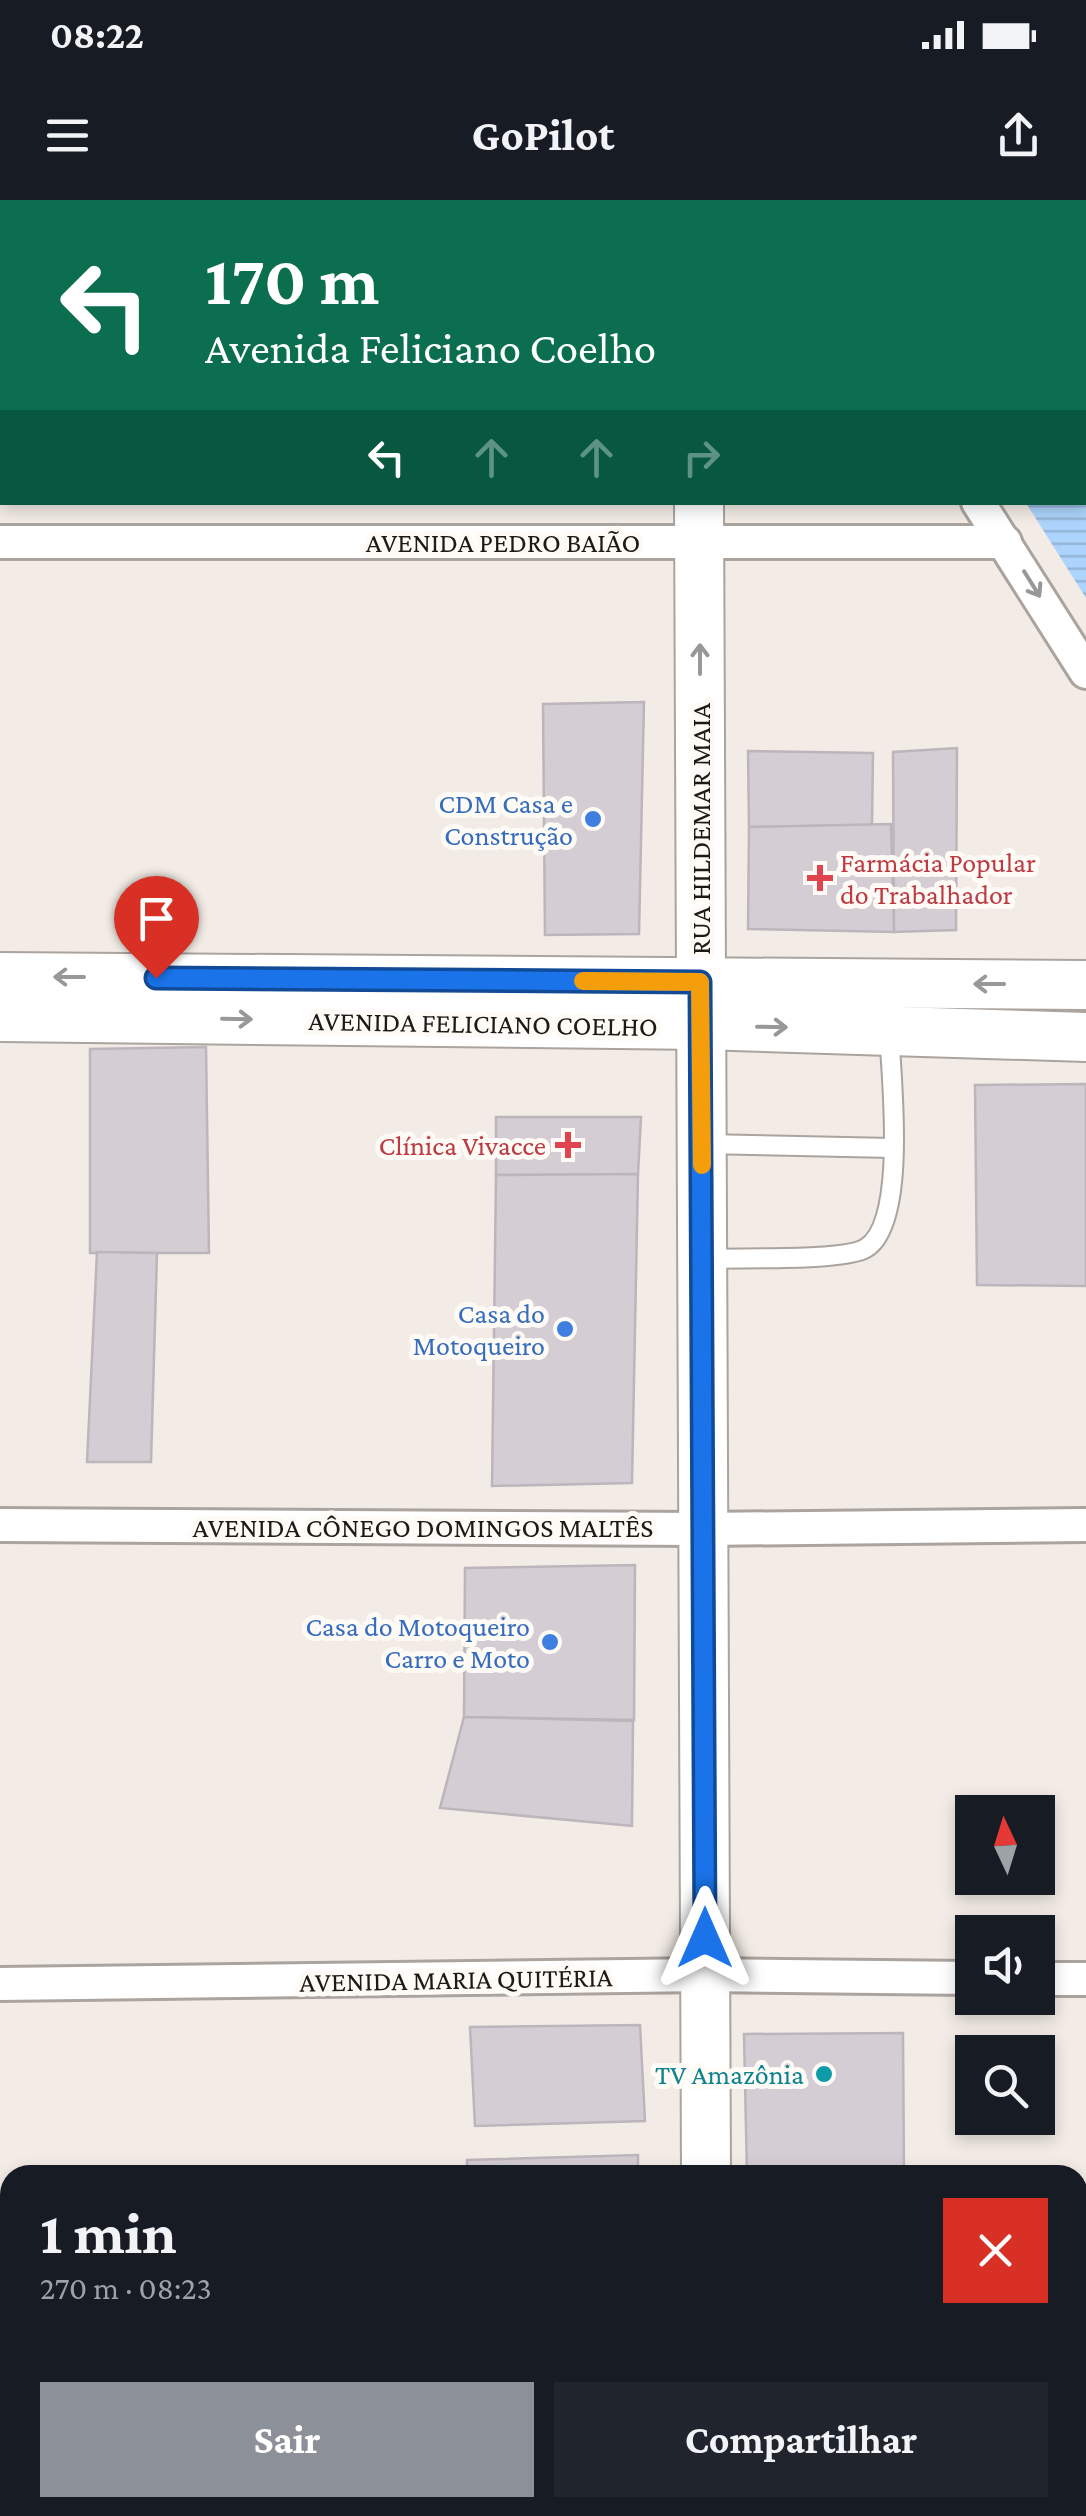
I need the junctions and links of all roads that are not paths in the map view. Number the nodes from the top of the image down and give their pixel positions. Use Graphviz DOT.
graph roads {
  1 [pos="980,505"];
  2 [pos="699,523"];
  3 [pos="0,542"];
  4 [pos="1005,542"];
  5 [pos="1086,672"];
  6 [pos="0,977"];
  7 [pos="1086,985"];
  8 [pos="701,1004"];
  9 [pos="0,1016"];
  10 [pos="889,1030"];
  11 [pos="1086,1037"];
  12 [pos="702,1144"];
  13 [pos="893,1148"];
  14 [pos="702,1259"];
  15 [pos="0,1525"];
  16 [pos="1086,1525"];
  17 [pos="703,1529"];
  18 [pos="705,1975"];
  19 [pos="955,1978"];
  20 [pos="1055,1978"];
  21 [pos="1086,1979"];
  22 [pos="0,1984"];
  23 [pos="706,2165"];
  1 -- 4 [label="street"];
  2 -- 3 [label="street, AVENIDA PEDRO BAIÃO"];
  2 -- 4 [label="street, AVENIDA PEDRO BAIÃO"];
  8 -- 2 [label="street, RUA HILDEMAR MAIA, one-way"];
  4 -- 5 [label="street, one-way"];
  8 -- 6 [label="street, AVENIDA FELICIANO COELHO, one-way"];
  7 -- 8 [label="street, AVENIDA FELICIANO COELHO, one-way"];
  9 -- 8 [label="street, AVENIDA FELICIANO COELHO, one-way"];
  8 -- 10 [label="street, AVENIDA FELICIANO COELHO, one-way"];
  8 -- 12 [label="street, RUA HILDEMAR MAIA"];
  10 -- 11 [label="street, AVENIDA FELICIANO COELHO"];
  10 -- 13 [label="lane"];
  12 -- 13 [label="lane"];
  12 -- 14 [label="street, RUA HILDEMAR MAIA"];
  13 -- 14 [label="lane"];
  14 -- 17 [label="street, RUA HILDEMAR MAIA"];
  15 -- 17 [label="street, AVENIDA CÔNEGO DOMINGOS MALTÊS"];
  16 -- 17 [label="street, AVENIDA CÔNEGO DOMINGOS MALTÊS"];
  17 -- 18 [label="street, RUA HILDEMAR MAIA"];
  18 -- 19 [label="street, AVENIDA MARIA QUITÉRIA"];
  18 -- 22 [label="street, AVENIDA MARIA QUITÉRIA"];
  18 -- 23 [label="street, RUA HILDEMAR MAIA"];
  20 -- 21 [label="street"];
}
